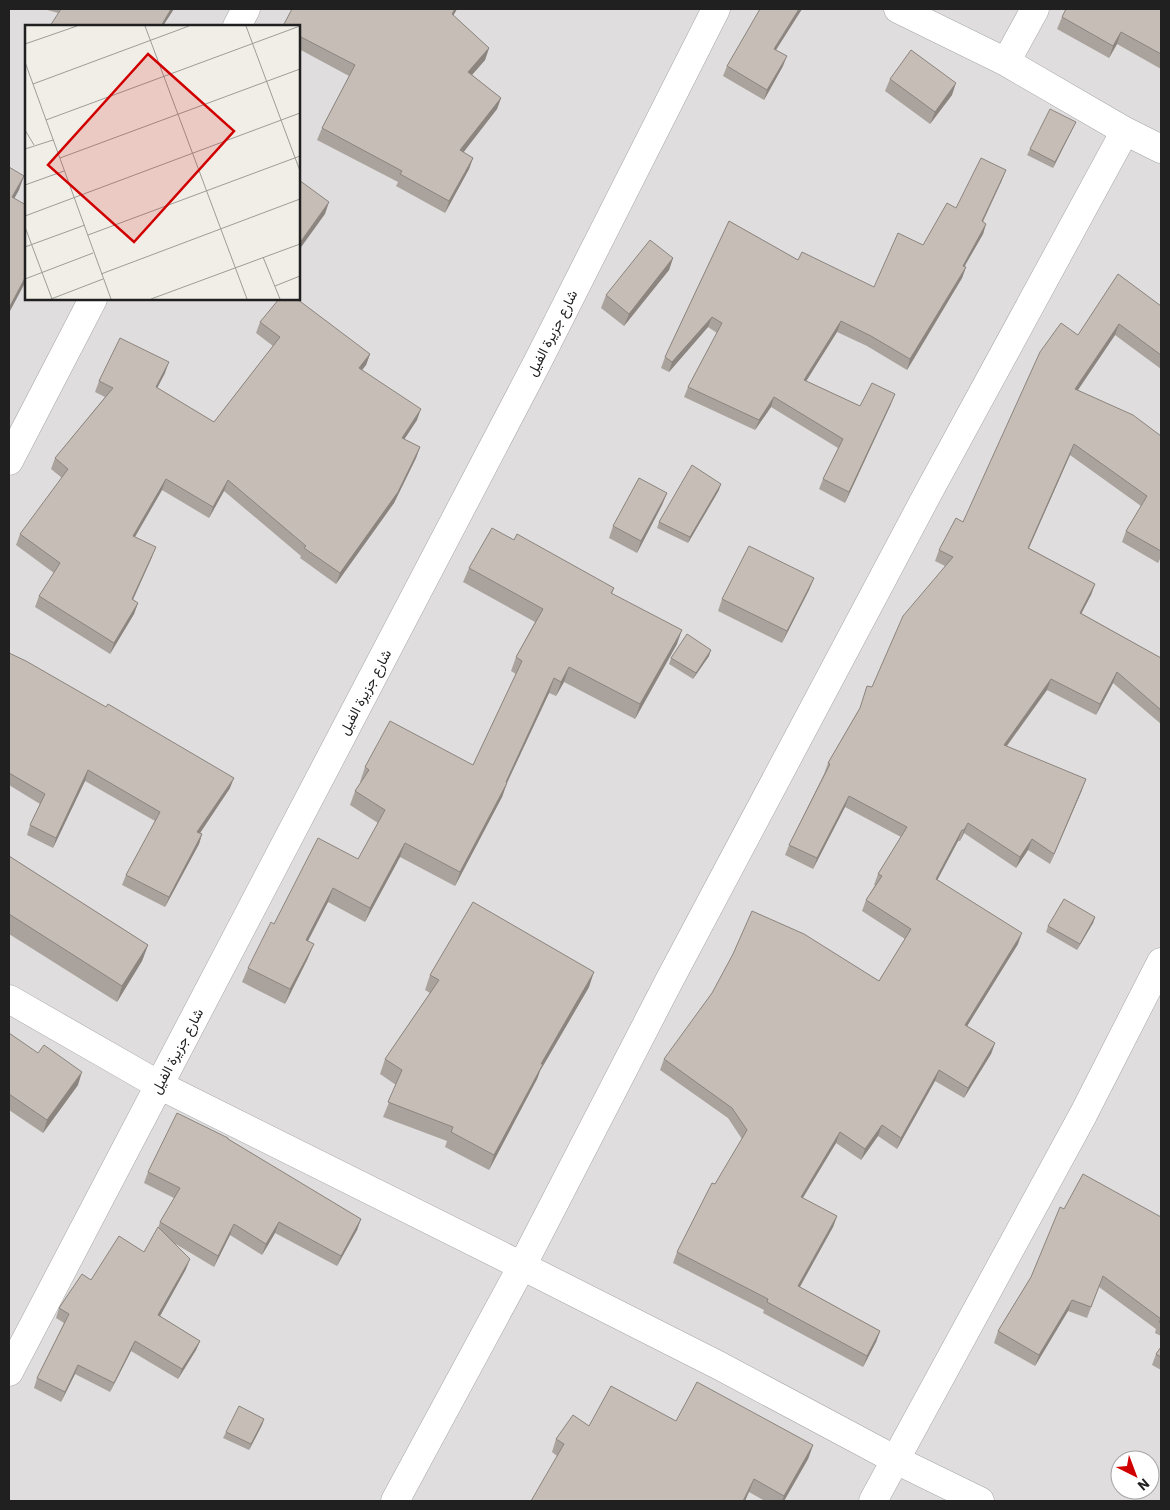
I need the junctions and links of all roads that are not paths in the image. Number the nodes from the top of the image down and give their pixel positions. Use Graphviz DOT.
graph roads {
  1 [pos="246,9"];
  2 [pos="716,9"];
  3 [pos="898,9"];
  4 [pos="1035,9"];
  5 [pos="238,25"];
  6 [pos="1006,62"];
  7 [pos="1124,131"];
  8 [pos="1161,149"];
  9 [pos="92,300"];
  10 [pos="9,461"];
  11 [pos="1161,962"];
  12 [pos="9,999"];
  13 [pos="159,1085"];
  14 [pos="522,1266"];
  15 [pos="9,1372"];
  16 [pos="894,1459"];
  17 [pos="395,1501"];
  18 [pos="873,1501"];
  19 [pos="980,1501"];
  1 -- 5 [label="street"];
  2 -- 13 [label="street, شارع جزيرة الفيل"];
  3 -- 6 [label="street"];
  4 -- 6 [label="street"];
  6 -- 7 [label="street"];
  7 -- 8 [label="street"];
  7 -- 14 [label="street"];
  9 -- 10 [label="street"];
  11 -- 16 [label="street"];
  12 -- 13 [label="street"];
  13 -- 14 [label="street"];
  13 -- 15 [label="street, شارع جزيرة الفيل"];
  14 -- 16 [label="street"];
  14 -- 17 [label="street"];
  16 -- 18 [label="street"];
  16 -- 19 [label="street"];
}
